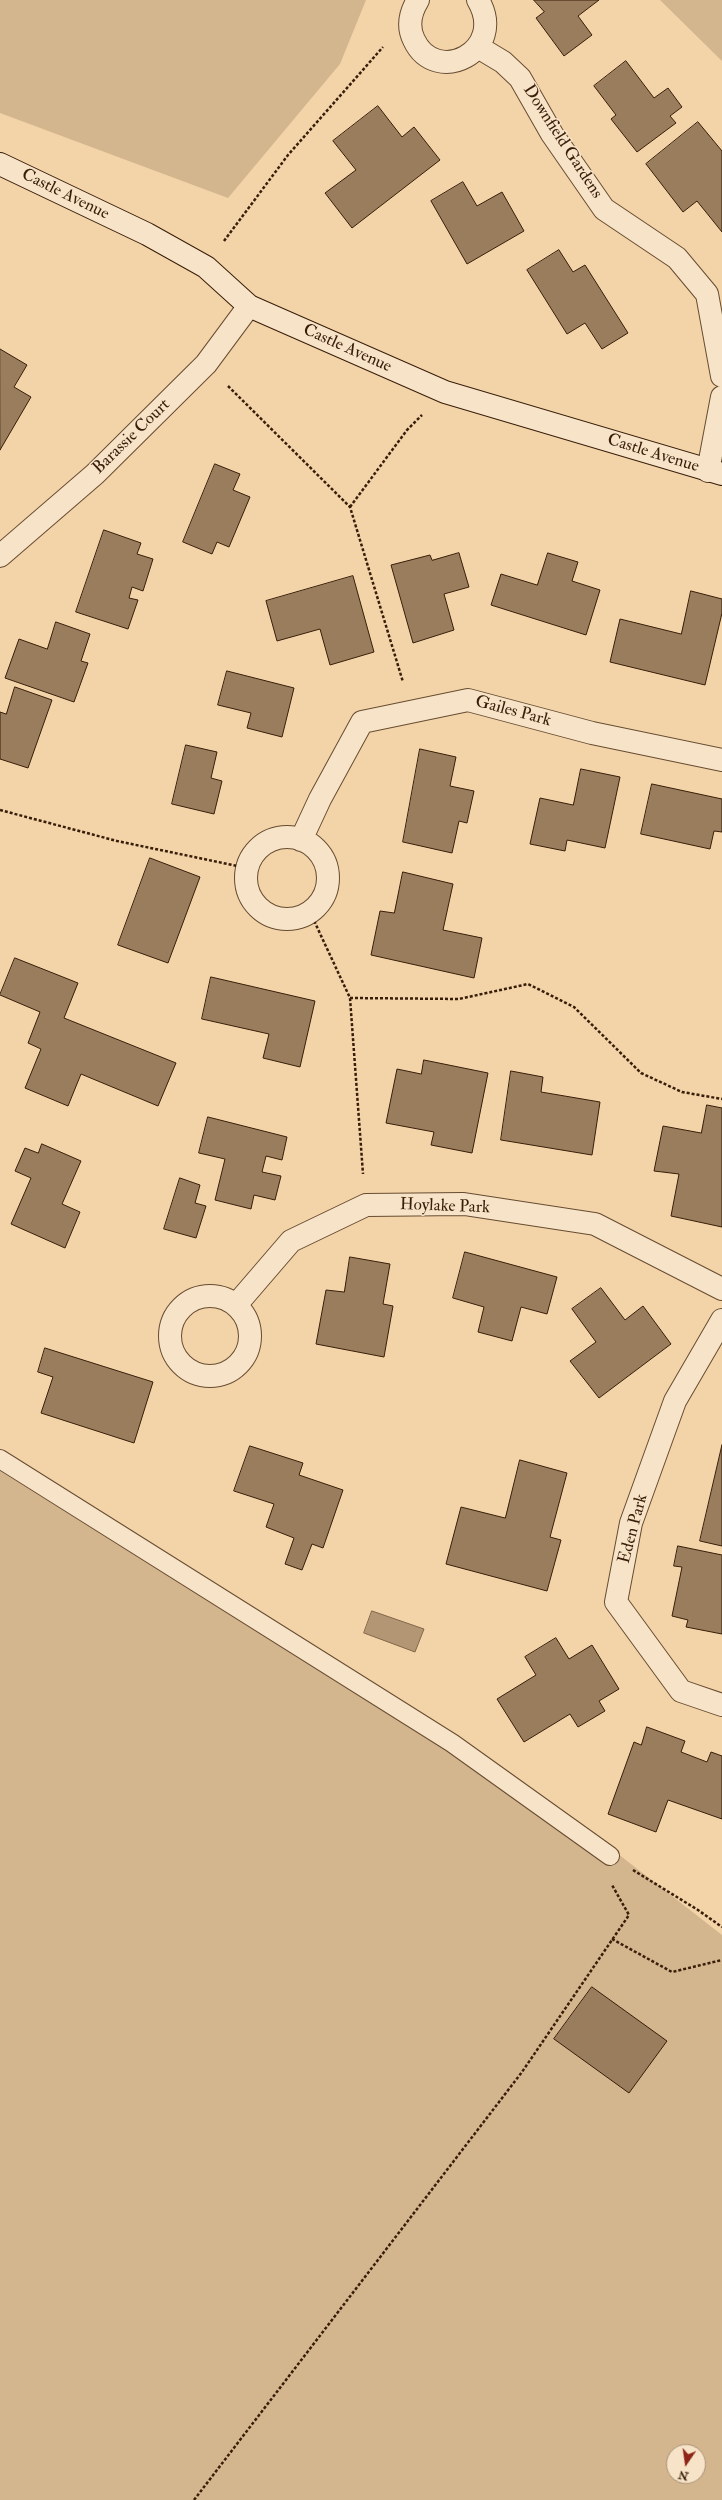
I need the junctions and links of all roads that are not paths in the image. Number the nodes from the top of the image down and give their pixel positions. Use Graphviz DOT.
graph roads {
  1 [pos="418,0"];
  2 [pos="478,0"];
  3 [pos="478,48"];
  4 [pos="0,164"];
  5 [pos="249,306"];
  6 [pos="722,376"];
  7 [pos="722,397"];
  8 [pos="715,472"];
  9 [pos="0,555"];
  10 [pos="722,760"];
  11 [pos="301,840"];
  12 [pos="722,1289"];
  13 [pos="236,1305"];
  14 [pos="722,1320"];
  15 [pos="0,1460"];
  16 [pos="722,1705"];
  17 [pos="610,1856"];
  1 -- 3 [label="street"];
  2 -- 3 [label="street"];
  3 -- 6 [label="street, Downfield Gardens"];
  4 -- 5 [label="street, Castle Avenue"];
  5 -- 8 [label="street, Castle Avenue"];
  5 -- 9 [label="street, Barassie Court"];
  7 -- 8 [label="street"];
  10 -- 11 [label="street, Gailes Park"];
  11 -- 11 [label="street"];
  12 -- 13 [label="street, Hoylake Park"];
  14 -- 16 [label="street, Eden Park"];
  15 -- 17 [label="lane"];
}
